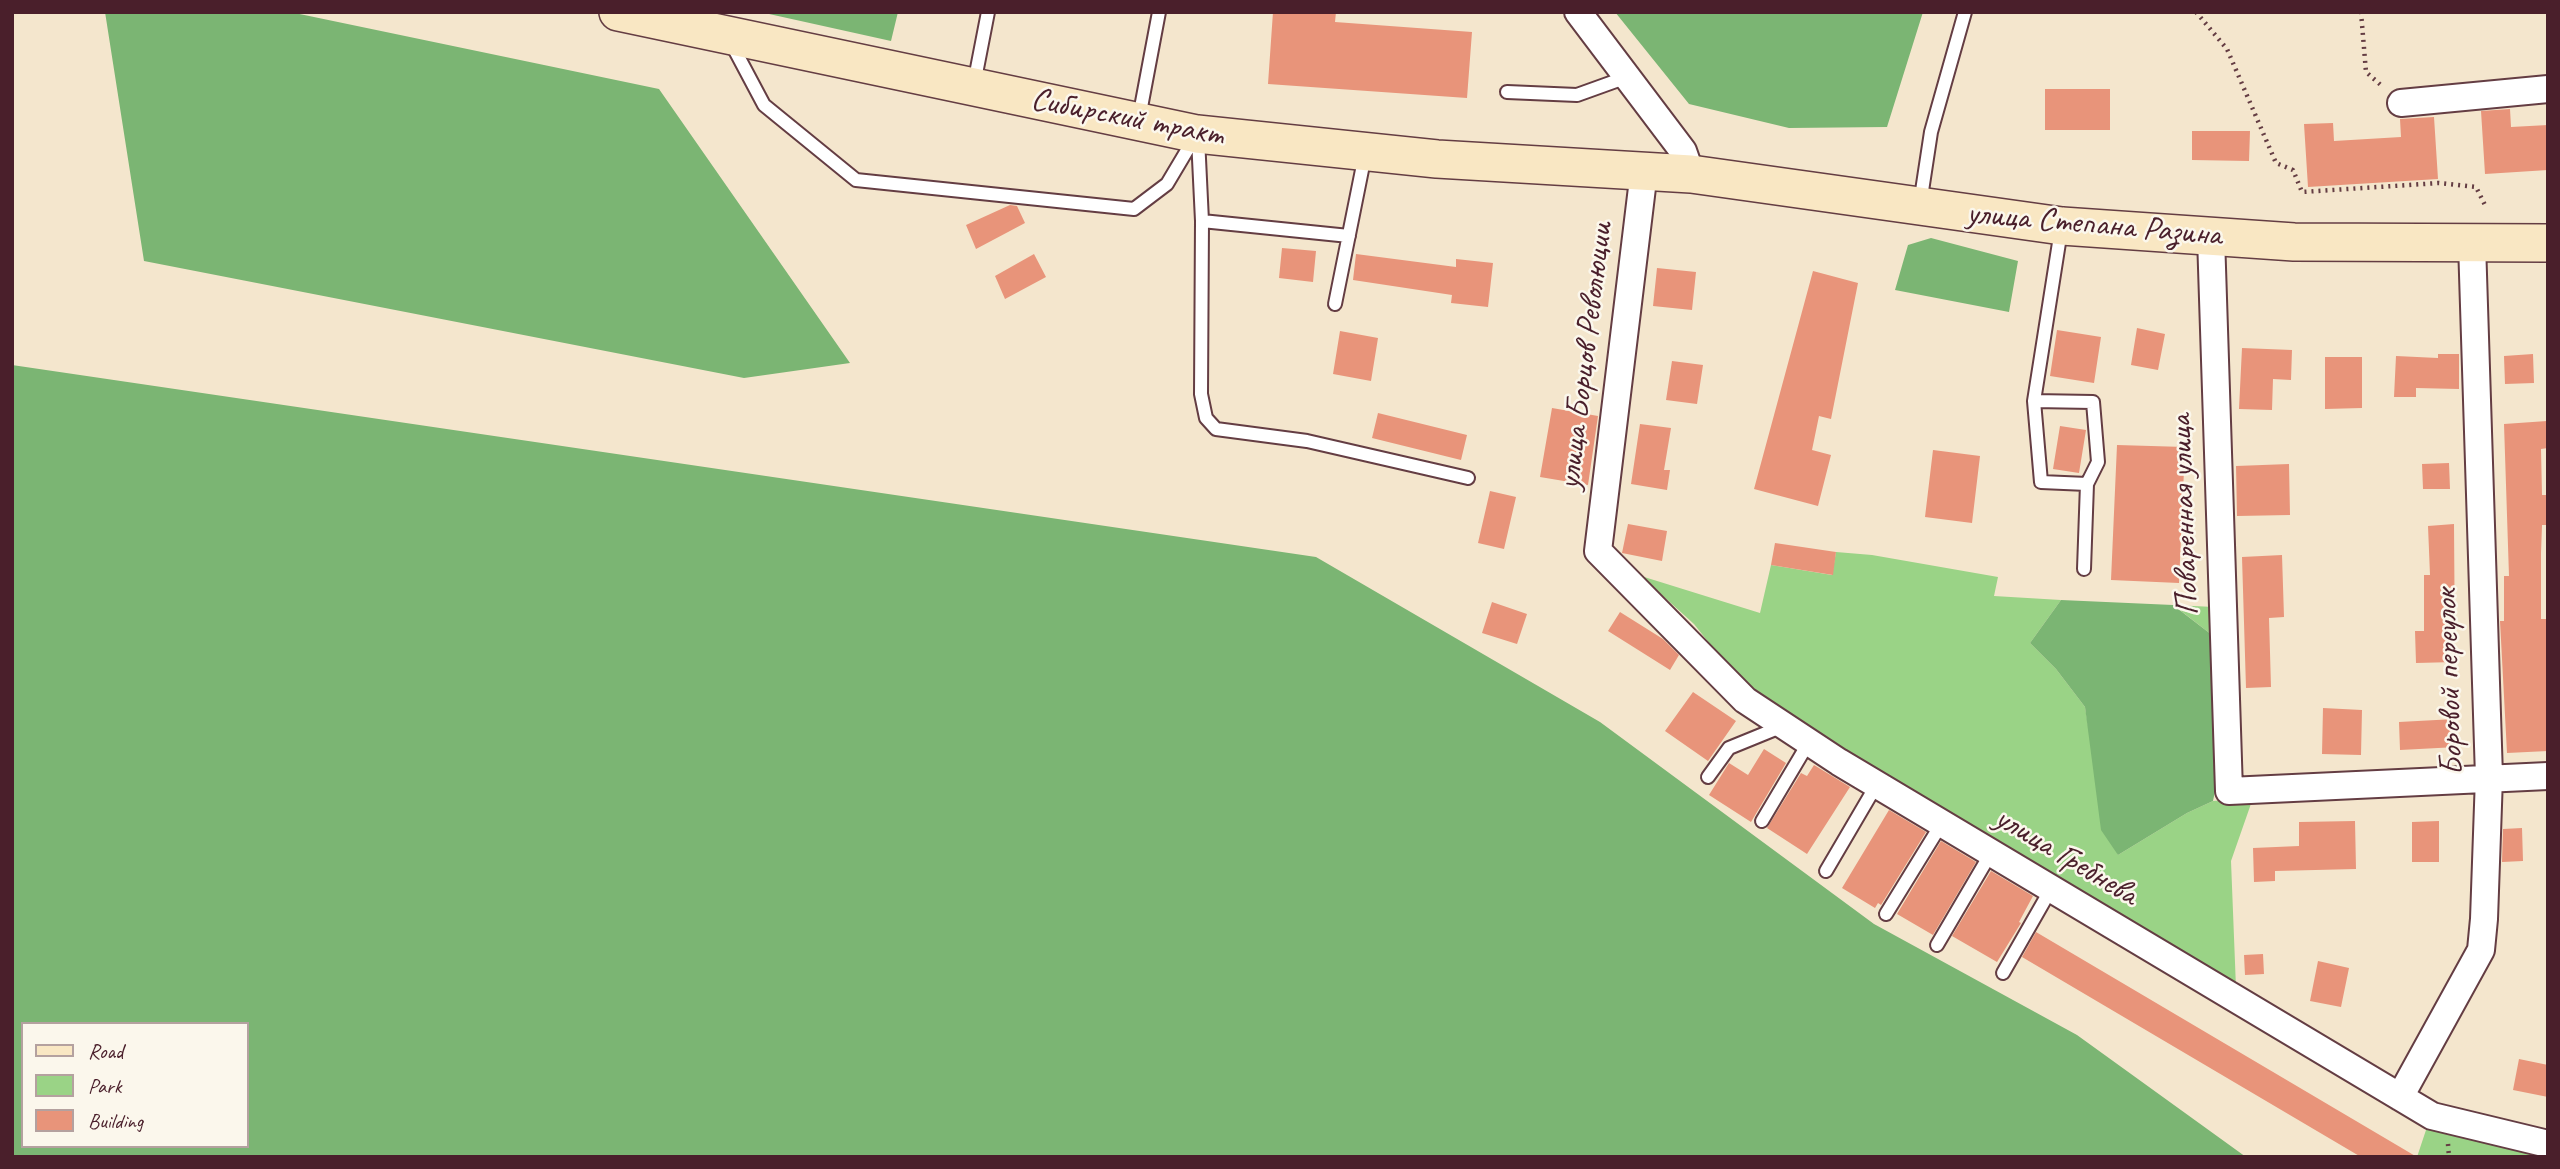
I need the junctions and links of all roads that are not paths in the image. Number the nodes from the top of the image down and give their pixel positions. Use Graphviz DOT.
graph roads {
  1 [pos="618,12"];
  2 [pos="988,12"];
  3 [pos="1159,12"];
  4 [pos="1578,12"];
  5 [pos="1965,12"];
  6 [pos="729,38"];
  7 [pos="1627,77"];
  8 [pos="973,88"];
  9 [pos="2548,89"];
  10 [pos="1507,93"];
  11 [pos="2401,103"];
  12 [pos="1139,122"];
  13 [pos="1197,134"];
  14 [pos="1366,152"];
  15 [pos="1644,171"];
  16 [pos="1691,174"];
  17 [pos="1919,208"];
  18 [pos="1202,220"];
  19 [pos="2062,226"];
  20 [pos="1349,236"];
  21 [pos="2211,237"];
  22 [pos="2472,243"];
  23 [pos="2548,243"];
  24 [pos="1335,304"];
  25 [pos="2034,401"];
  26 [pos="1468,478"];
  27 [pos="2087,484"];
  28 [pos="1598,551"];
  29 [pos="2084,569"];
  30 [pos="1784,726"];
  31 [pos="1809,742"];
  32 [pos="2548,776"];
  33 [pos="1708,777"];
  34 [pos="2489,777"];
  35 [pos="1877,785"];
  36 [pos="1762,821"];
  37 [pos="1942,823"];
  38 [pos="1991,853"];
  39 [pos="1826,871"];
  40 [pos="2051,889"];
  41 [pos="1886,914"];
  42 [pos="1937,945"];
  43 [pos="2003,974"];
  44 [pos="2400,1097"];
  45 [pos="2548,1144"];
  1 -- 6 [label="main road, Сибирский тракт"];
  2 -- 8 [label="lane"];
  3 -- 12 [label="lane"];
  4 -- 7 [label="street"];
  5 -- 17 [label="lane"];
  6 -- 8 [label="main road, Сибирский тракт"];
  6 -- 13 [label="lane"];
  7 -- 10 [label="lane"];
  7 -- 16 [label="street"];
  8 -- 12 [label="main road, Сибирский тракт"];
  9 -- 11 [label="street"];
  12 -- 13 [label="main road, Сибирский тракт"];
  13 -- 14 [label="main road, Сибирский тракт"];
  13 -- 18 [label="lane"];
  14 -- 15 [label="main road, Сибирский тракт"];
  14 -- 20 [label="lane"];
  15 -- 16 [label="main road, улица Степана Разина"];
  15 -- 28 [label="street, улица Борцов Революции"];
  16 -- 17 [label="main road, улица Степана Разина"];
  17 -- 19 [label="main road, улица Степана Разина"];
  18 -- 20 [label="lane"];
  18 -- 26 [label="lane"];
  19 -- 21 [label="main road, улица Степана Разина"];
  19 -- 25 [label="lane"];
  20 -- 24 [label="lane"];
  21 -- 22 [label="main road, улица Степана Разина"];
  21 -- 34 [label="street, Поваренная улица"];
  22 -- 23 [label="main road, улица Степана Разина"];
  22 -- 34 [label="street, Боровой переулок"];
  25 -- 27 [label="lane"];
  25 -- 27 [label="lane"];
  27 -- 29 [label="lane"];
  28 -- 30 [label="street, улица Гребнева"];
  30 -- 31 [label="street, улица Гребнева"];
  30 -- 33 [label="lane"];
  31 -- 35 [label="street, улица Гребнева"];
  31 -- 36 [label="lane"];
  32 -- 34 [label="street"];
  34 -- 44 [label="street, Боровой переулок"];
  35 -- 37 [label="street, улица Гребнева"];
  35 -- 39 [label="lane"];
  37 -- 38 [label="street, улица Гребнева"];
  37 -- 41 [label="lane"];
  38 -- 40 [label="street, улица Гребнева"];
  38 -- 42 [label="lane"];
  40 -- 43 [label="lane"];
  40 -- 44 [label="street, улица Гребнева"];
  44 -- 45 [label="street, улица Гребнева"];
}
